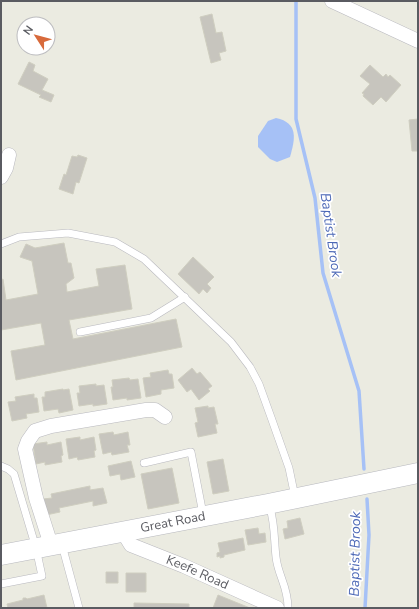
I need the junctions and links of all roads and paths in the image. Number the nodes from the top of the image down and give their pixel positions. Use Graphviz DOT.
graph roads {
  1 [pos="332,1"];
  2 [pos="355,1"];
  3 [pos="369,19"];
  4 [pos="418,41"];
  5 [pos="9,155"];
  6 [pos="1,177"];
  7 [pos="1,244"];
  8 [pos="184,297"];
  9 [pos="80,332"];
  10 [pos="165,417"];
  11 [pos="144,463"];
  12 [pos="1,466"];
  13 [pos="418,473"];
  14 [pos="295,499"];
  15 [pos="268,504"];
  16 [pos="203,516"];
  17 [pos="123,532"];
  18 [pos="49,546"];
  19 [pos="1,555"];
  20 [pos="1,584"];
  21 [pos="79,608"];
  22 [pos="277,608"];
  23 [pos="288,608"];
  1 -- 3 [label="street"];
  2 -- 3 [label="street"];
  3 -- 4 [label="street"];
  5 -- 6 [label="street"];
  7 -- 8 [label="lane"];
  8 -- 9 [label="lane"];
  8 -- 14 [label="lane"];
  10 -- 18 [label="street"];
  11 -- 16 [label="lane"];
  12 -- 18 [label="lane"];
  13 -- 14 [label="main road, Great Road"];
  14 -- 15 [label="main road, Great Road"];
  15 -- 16 [label="main road, Great Road"];
  15 -- 23 [label="lane"];
  16 -- 17 [label="main road, Great Road"];
  17 -- 18 [label="main road, Great Road"];
  17 -- 22 [label="street, Keefe Road"];
  18 -- 19 [label="main road, Great Road"];
  18 -- 20 [label="lane"];
  18 -- 21 [label="lane"];
}
